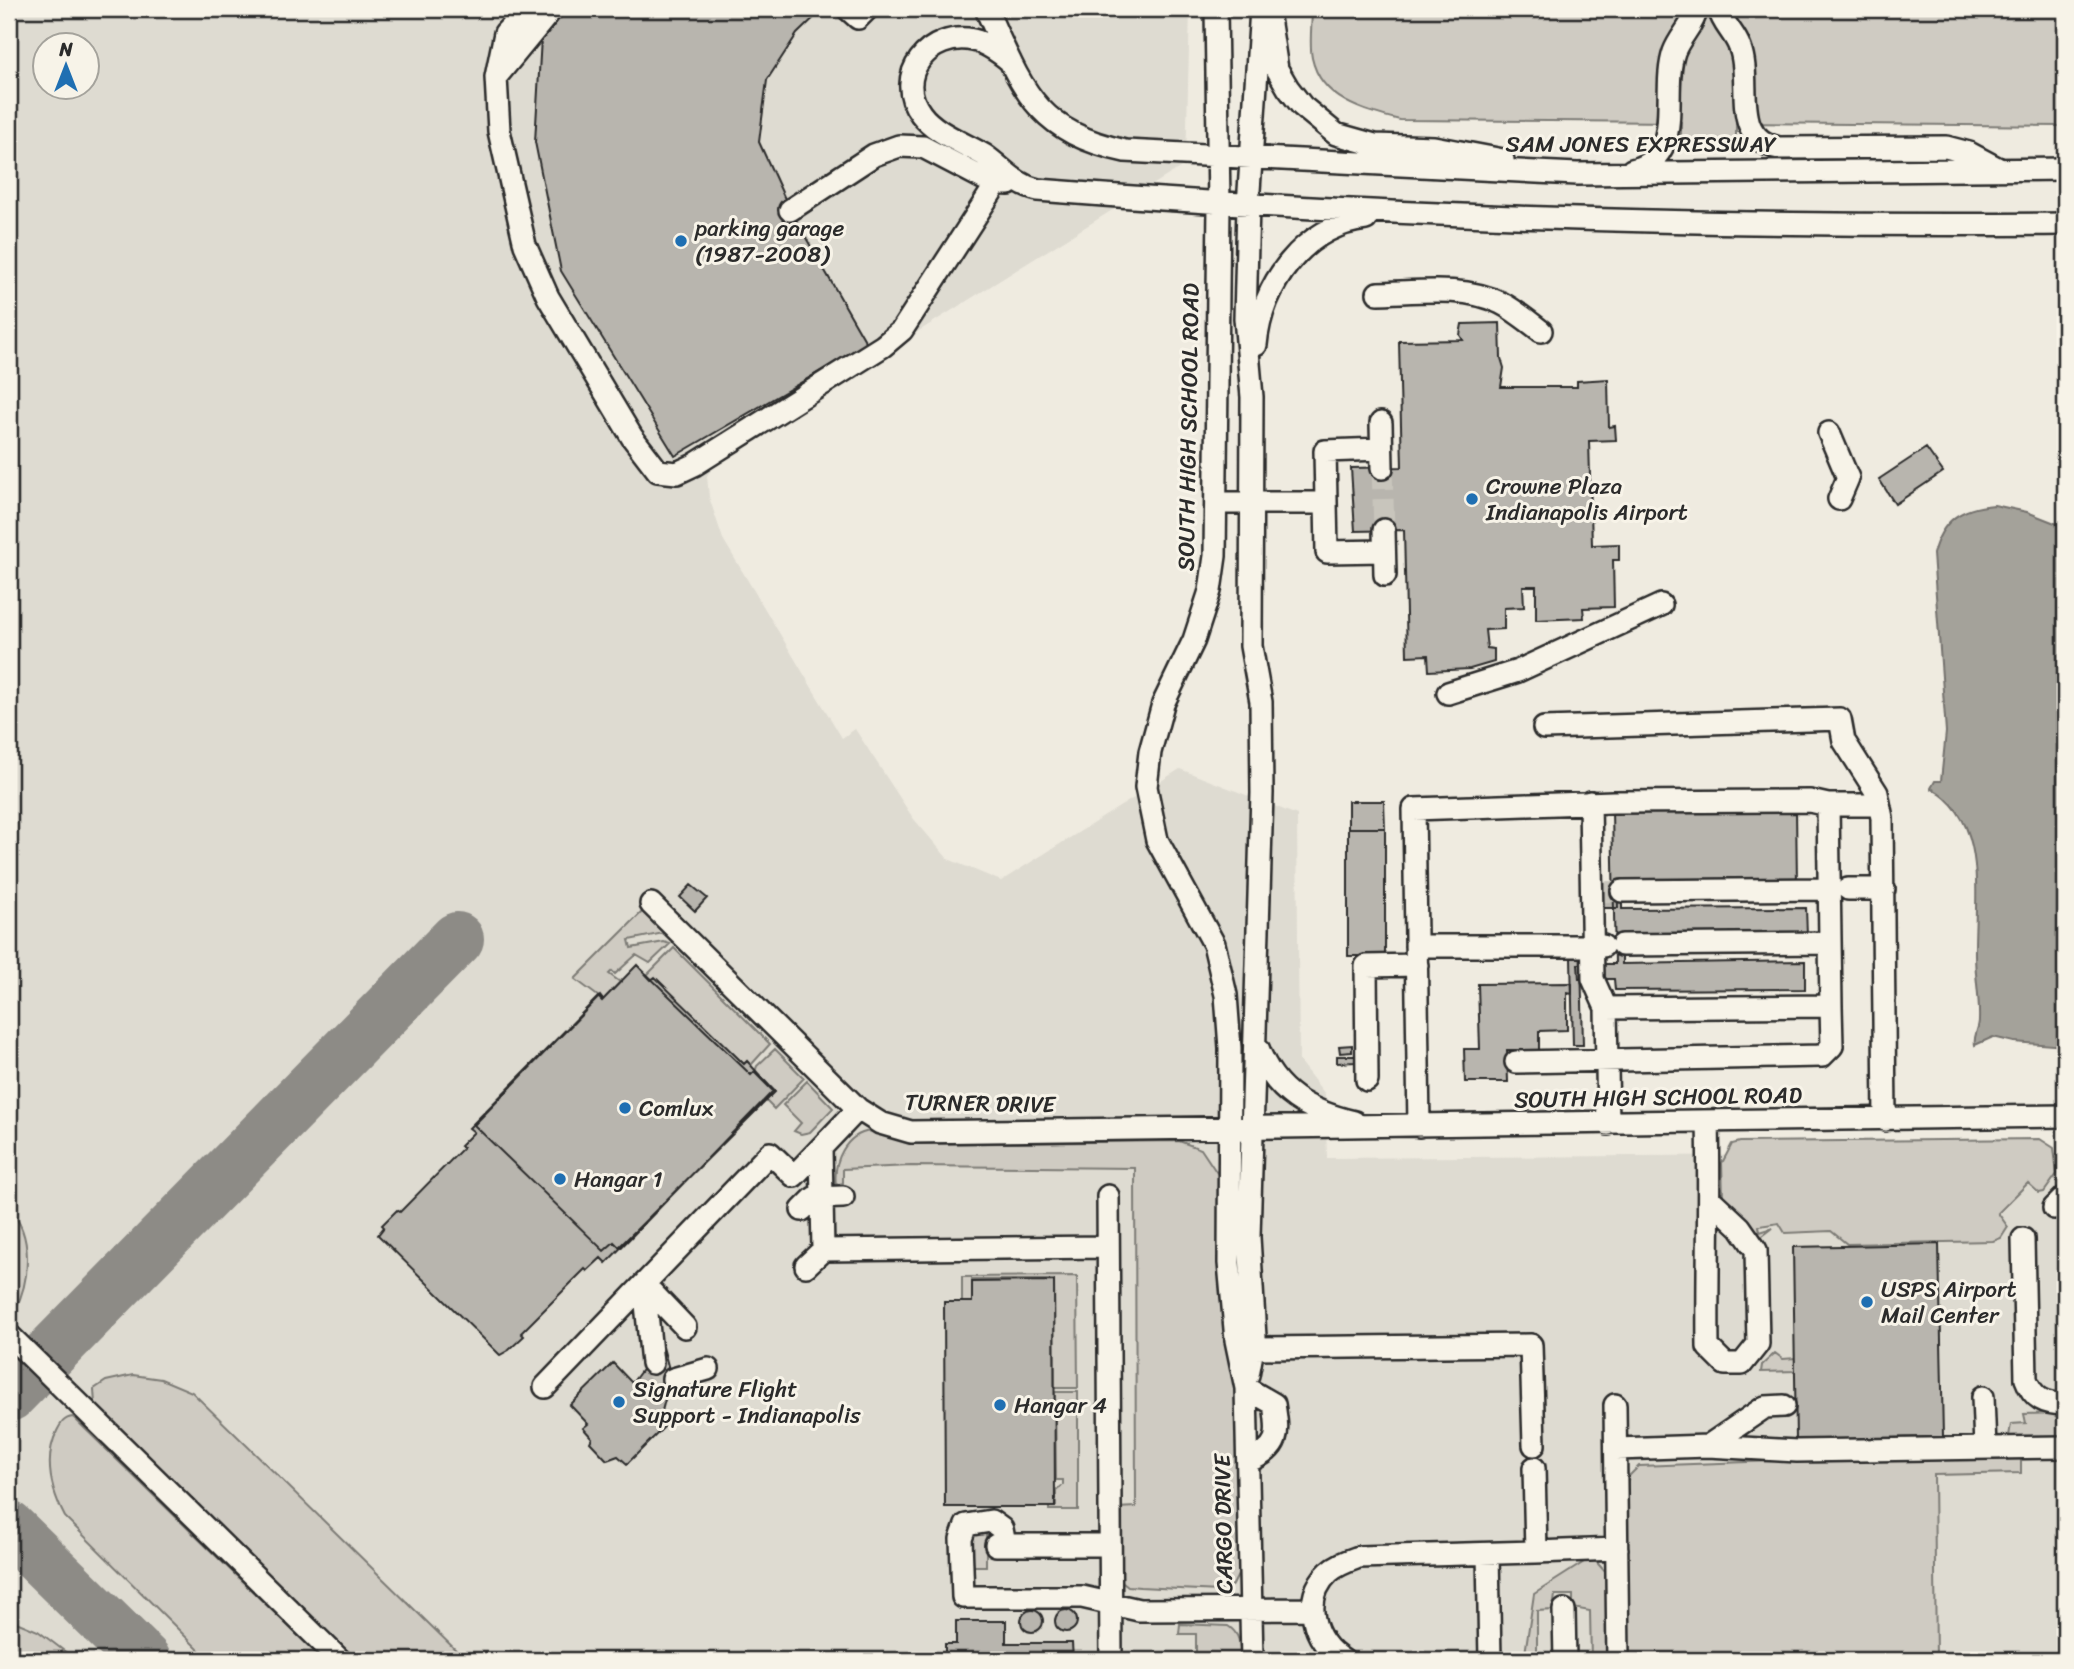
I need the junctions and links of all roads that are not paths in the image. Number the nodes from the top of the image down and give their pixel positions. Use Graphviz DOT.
graph roads {
  1 [pos="528,9"];
  2 [pos="552,9"];
  3 [pos="848,9"];
  4 [pos="867,9"];
  5 [pos="986,9"];
  6 [pos="1216,9"];
  7 [pos="1261,9"];
  8 [pos="1267,9"];
  9 [pos="1697,9"];
  10 [pos="1719,9"];
  11 [pos="1684,36"];
  12 [pos="1736,41"];
  13 [pos="1010,61"];
  14 [pos="496,77"];
  15 [pos="1218,157"];
  16 [pos="1253,158"];
  17 [pos="2065,169"];
  18 [pos="2001,170"];
  19 [pos="1577,174"];
  20 [pos="1608,174"];
  21 [pos="997,183"];
  22 [pos="1019,184"];
  23 [pos="1219,204"];
  24 [pos="1248,206"];
  25 [pos="790,210"];
  26 [pos="1407,215"];
  27 [pos="2065,224"];
  28 [pos="1378,293"];
  29 [pos="1541,331"];
  30 [pos="1252,397"];
  31 [pos="1381,423"];
  32 [pos="1829,433"];
  33 [pos="1839,499"];
  34 [pos="1217,503"];
  35 [pos="1252,503"];
  36 [pos="1326,503"];
  37 [pos="1385,575"];
  38 [pos="1661,605"];
  39 [pos="1448,693"];
  40 [pos="1544,728"];
  41 [pos="1590,802"];
  42 [pos="1880,805"];
  43 [pos="1828,806"];
  44 [pos="1839,889"];
  45 [pos="1884,889"];
  46 [pos="1622,891"];
  47 [pos="651,904"];
  48 [pos="1830,943"];
  49 [pos="1592,946"];
  50 [pos="1416,956"];
  51 [pos="1831,1006"];
  52 [pos="1606,1008"];
  53 [pos="1254,1037"];
  54 [pos="1607,1061"];
  55 [pos="1516,1062"];
  56 [pos="1367,1080"];
  57 [pos="858,1109"];
  58 [pos="2065,1116"];
  59 [pos="1885,1120"];
  60 [pos="1708,1123"];
  61 [pos="1608,1124"];
  62 [pos="1419,1126"];
  63 [pos="1377,1127"];
  64 [pos="1229,1130"];
  65 [pos="1252,1130"];
  66 [pos="821,1148"];
  67 [pos="794,1176"];
  68 [pos="1108,1196"];
  69 [pos="1710,1199"];
  70 [pos="820,1200"];
  71 [pos="2023,1239"];
  72 [pos="1108,1247"];
  73 [pos="823,1250"];
  74 [pos="806,1266"];
  75 [pos="644,1284"];
  76 [pos="685,1327"];
  77 [pos="9,1335"];
  78 [pos="1253,1348"];
  79 [pos="652,1363"];
  80 [pos="708,1369"];
  81 [pos="673,1379"];
  82 [pos="545,1387"];
  83 [pos="1246,1388"];
  84 [pos="1983,1397"];
  85 [pos="2065,1404"];
  86 [pos="1615,1405"];
  87 [pos="1784,1406"];
  88 [pos="1534,1445"];
  89 [pos="1708,1446"];
  90 [pos="1985,1447"];
  91 [pos="2065,1447"];
  92 [pos="1616,1449"];
  93 [pos="1249,1461"];
  94 [pos="1534,1468"];
  95 [pos="1110,1545"];
  96 [pos="1617,1549"];
  97 [pos="1536,1552"];
  98 [pos="1488,1554"];
  99 [pos="1110,1603"];
  100 [pos="1312,1609"];
  101 [pos="1251,1610"];
  102 [pos="1564,1610"];
  103 [pos="340,1660"];
  104 [pos="1111,1660"];
  105 [pos="1252,1660"];
  106 [pos="1343,1660"];
  107 [pos="1489,1660"];
  108 [pos="1565,1660"];
  109 [pos="1618,1660"];
  1 -- 14 [label="street"];
  2 -- 14 [label="street"];
  3 -- 4 [label="street"];
  5 -- 13 [label="street, SAM JONES EXPRESSWAY"];
  6 -- 15 [label="street, SOUTH HIGH SCHOOL ROAD"];
  7 -- 16 [label="street"];
  8 -- 19 [label="street"];
  9 -- 11 [label="street"];
  10 -- 12 [label="street"];
  11 -- 12 [label="street"];
  11 -- 20 [label="street"];
  12 -- 18 [label="street"];
  13 -- 15 [label="street, SAM JONES EXPRESSWAY"];
  13 -- 22 [label="street"];
  14 -- 21 [label="street"];
  15 -- 16 [label="street, SAM JONES EXPRESSWAY"];
  15 -- 23 [label="street, SOUTH HIGH SCHOOL ROAD"];
  16 -- 19 [label="street, SAM JONES EXPRESSWAY"];
  16 -- 24 [label="street"];
  17 -- 18 [label="street, SAM JONES EXPRESSWAY"];
  18 -- 20 [label="street, SAM JONES EXPRESSWAY"];
  19 -- 20 [label="street, SAM JONES EXPRESSWAY"];
  21 -- 22 [label="street"];
  21 -- 25 [label="street"];
  22 -- 23 [label="street"];
  23 -- 24 [label="street"];
  23 -- 34 [label="street, SOUTH HIGH SCHOOL ROAD"];
  24 -- 26 [label="street"];
  24 -- 30 [label="street"];
  26 -- 27 [label="street"];
  26 -- 30 [label="street"];
  28 -- 29 [label="street"];
  30 -- 35 [label="street"];
  31 -- 36 [label="street"];
  32 -- 33 [label="street"];
  34 -- 35 [label="street"];
  34 -- 64 [label="street, SOUTH HIGH SCHOOL ROAD"];
  35 -- 36 [label="street"];
  35 -- 53 [label="street"];
  36 -- 37 [label="street"];
  38 -- 39 [label="street"];
  40 -- 42 [label="street"];
  41 -- 43 [label="street"];
  41 -- 49 [label="street"];
  41 -- 50 [label="street"];
  42 -- 43 [label="street"];
  42 -- 45 [label="street"];
  43 -- 44 [label="street"];
  44 -- 45 [label="street"];
  44 -- 46 [label="street"];
  44 -- 48 [label="street"];
  45 -- 59 [label="street"];
  47 -- 57 [label="street, TURNER DRIVE"];
  48 -- 49 [label="street"];
  48 -- 51 [label="street"];
  49 -- 50 [label="street"];
  49 -- 52 [label="street"];
  50 -- 56 [label="street"];
  50 -- 62 [label="street"];
  51 -- 52 [label="street"];
  51 -- 54 [label="street"];
  52 -- 54 [label="street"];
  53 -- 63 [label="street"];
  53 -- 65 [label="street"];
  54 -- 55 [label="street"];
  54 -- 61 [label="street"];
  57 -- 64 [label="street, TURNER DRIVE"];
  57 -- 66 [label="street"];
  58 -- 59 [label="street, SOUTH HIGH SCHOOL ROAD"];
  59 -- 60 [label="street, SOUTH HIGH SCHOOL ROAD"];
  60 -- 61 [label="street, SOUTH HIGH SCHOOL ROAD"];
  60 -- 69 [label="street"];
  61 -- 62 [label="street, SOUTH HIGH SCHOOL ROAD"];
  62 -- 63 [label="street, SOUTH HIGH SCHOOL ROAD"];
  63 -- 65 [label="street, SOUTH HIGH SCHOOL ROAD"];
  64 -- 65 [label="street, SOUTH HIGH SCHOOL ROAD"];
  64 -- 83 [label="street, CARGO DRIVE"];
  65 -- 78 [label="street, CARGO DRIVE"];
  66 -- 67 [label="street"];
  66 -- 70 [label="street"];
  67 -- 70 [label="street"];
  67 -- 75 [label="street"];
  68 -- 72 [label="street"];
  69 -- 69 [label="street"];
  70 -- 73 [label="street"];
  71 -- 85 [label="street"];
  72 -- 73 [label="street"];
  72 -- 95 [label="street"];
  73 -- 74 [label="street"];
  75 -- 76 [label="street"];
  75 -- 79 [label="street"];
  75 -- 82 [label="street"];
  77 -- 103 [label="street"];
  78 -- 83 [label="street, CARGO DRIVE"];
  78 -- 88 [label="street"];
  80 -- 81 [label="street"];
  83 -- 93 [label="street, CARGO DRIVE"];
  83 -- 93 [label="street"];
  84 -- 90 [label="street"];
  86 -- 92 [label="street"];
  87 -- 89 [label="street"];
  89 -- 90 [label="street"];
  89 -- 92 [label="street"];
  90 -- 91 [label="street"];
  92 -- 96 [label="street"];
  93 -- 101 [label="street, CARGO DRIVE"];
  94 -- 97 [label="street"];
  95 -- 99 [label="street"];
  95 -- 99 [label="street"];
  96 -- 97 [label="street"];
  96 -- 109 [label="street"];
  97 -- 98 [label="street"];
  98 -- 100 [label="street"];
  98 -- 107 [label="street"];
  99 -- 101 [label="street"];
  99 -- 104 [label="street"];
  100 -- 101 [label="street"];
  100 -- 106 [label="street"];
  101 -- 105 [label="street, CARGO DRIVE"];
  102 -- 108 [label="street"];
}
